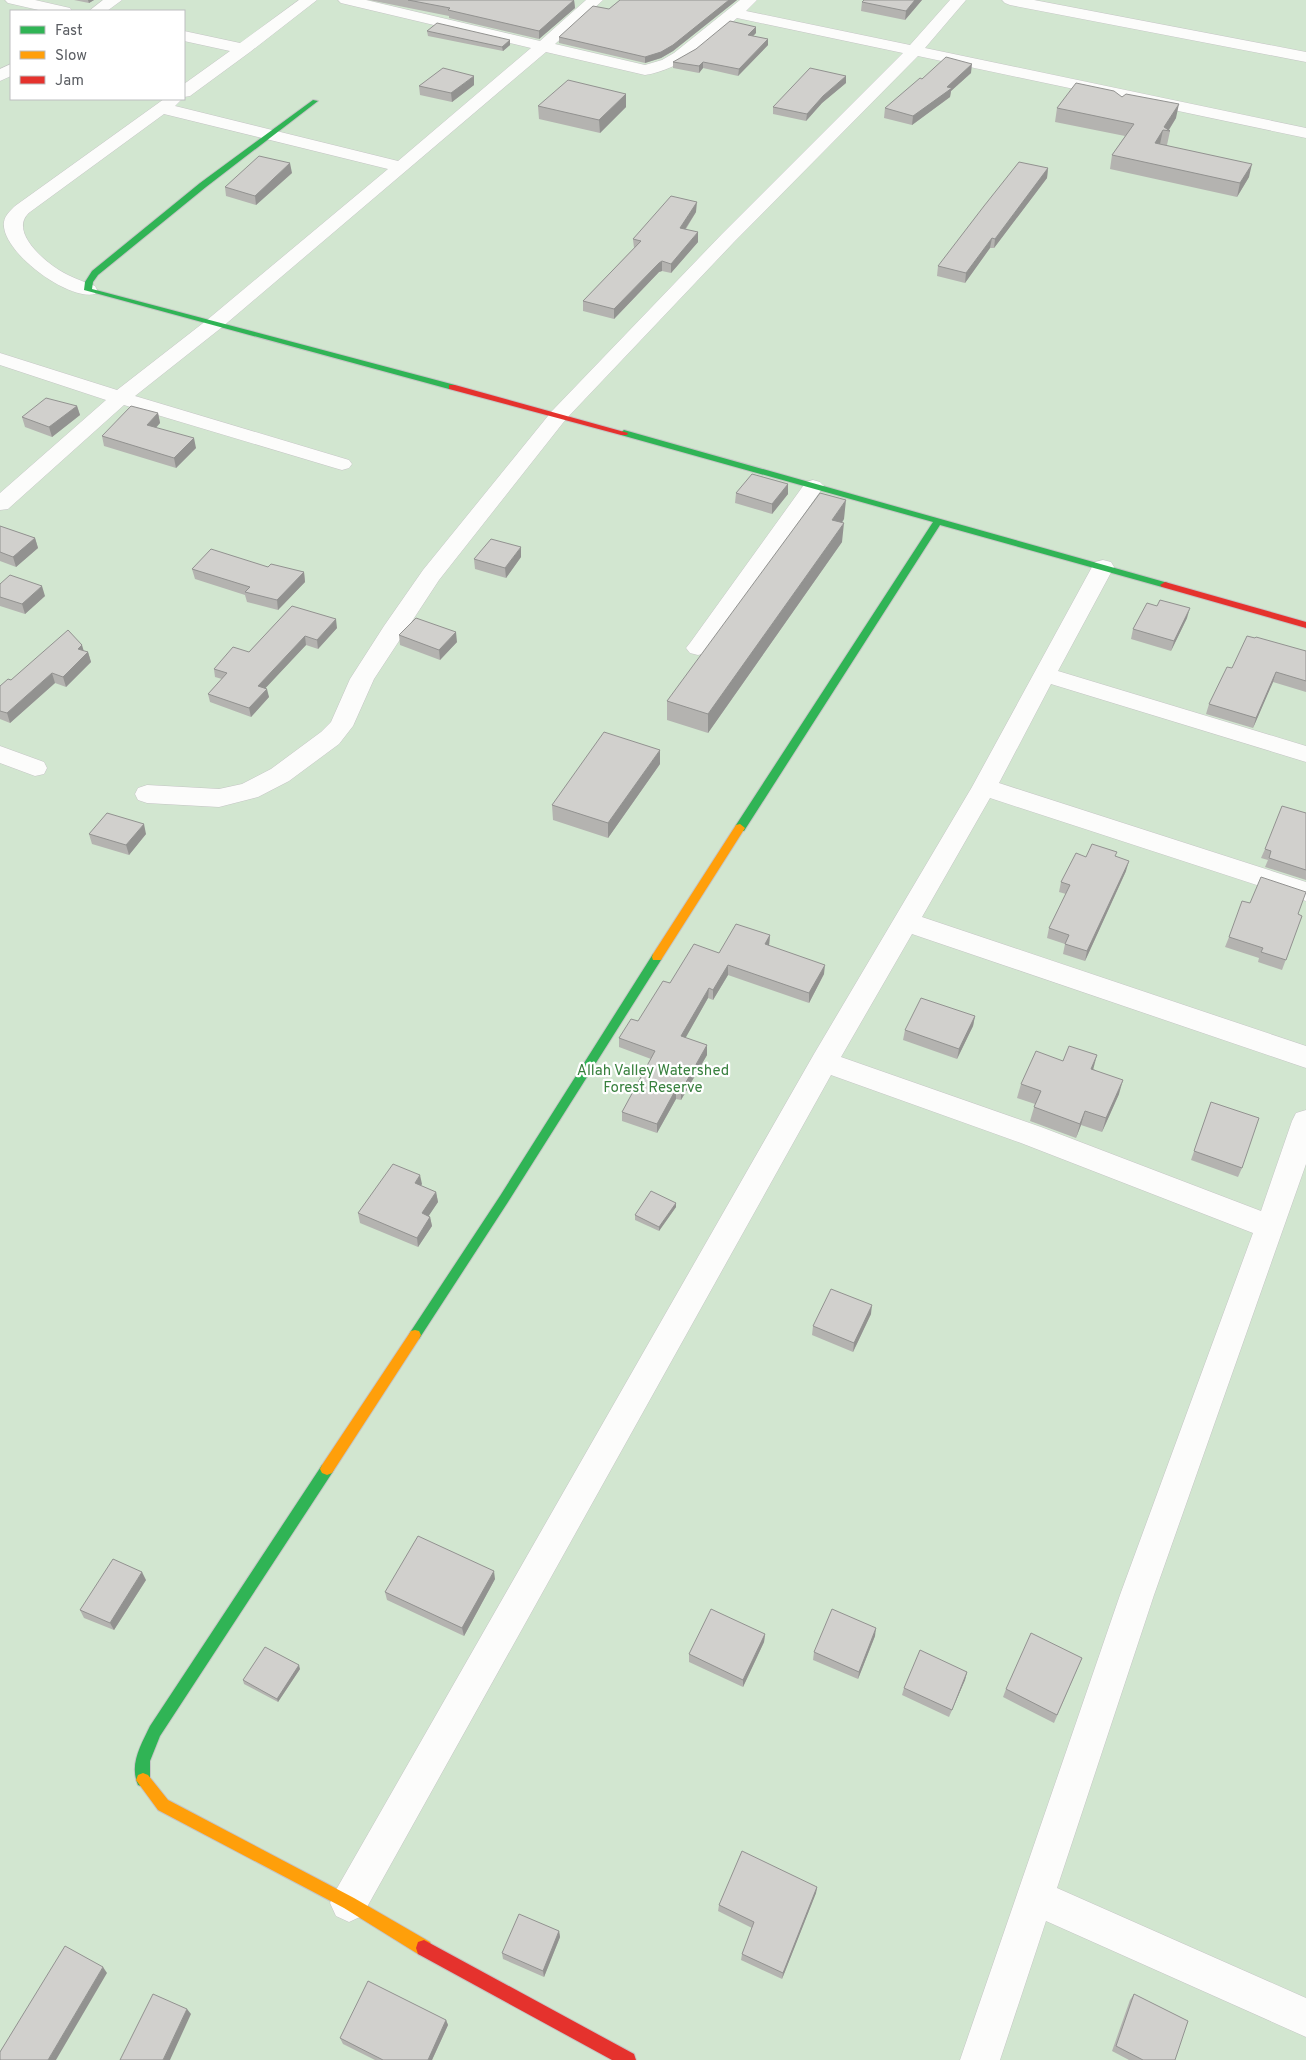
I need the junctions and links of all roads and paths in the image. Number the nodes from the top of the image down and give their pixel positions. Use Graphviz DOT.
graph roads {
  1 [pos="13,0"];
  2 [pos="114,0"];
  3 [pos="308,0"];
  4 [pos="346,0"];
  5 [pos="749,0"];
  6 [pos="958,0"];
  7 [pos="1010,0"];
  8 [pos="587,1"];
  9 [pos="59,10"];
  10 [pos="99,10"];
  11 [pos="734,13"];
  12 [pos="185,36"];
  13 [pos="543,46"];
  14 [pos="244,49"];
  15 [pos="913,52"];
  16 [pos="1306,57"];
  17 [pos="185,91"];
  18 [pos="315,101"];
  19 [pos="168,103"];
  20 [pos="1306,133"];
  21 [pos="268,135"];
  22 [pos="401,167"];
  23 [pos="88,290"];
  24 [pos="214,324"];
  25 [pos="0,359"];
  26 [pos="120,398"];
  27 [pos="559,415"];
  28 [pos="342,464"];
  29 [pos="813,486"];
  30 [pos="0,504"];
  31 [pos="938,521"];
  32 [pos="1103,567"];
  33 [pos="1306,625"];
  34 [pos="698,648"];
  35 [pos="1046,676"];
  36 [pos="0,754"];
  37 [pos="1306,754"];
  38 [pos="35,768"];
  39 [pos="984,787"];
  40 [pos="147,794"];
  41 [pos="1306,892"];
  42 [pos="907,922"];
  43 [pos="1306,1056"];
  44 [pos="824,1062"];
  45 [pos="1306,1121"];
  46 [pos="1270,1227"];
  47 [pos="1035,1897"];
  48 [pos="349,1903"];
  49 [pos="1306,2018"];
  50 [pos="628,2060"];
  51 [pos="980,2060"];
  1 -- 9 [label="street"];
  2 -- 10 [label="street"];
  3 -- 14 [label="street"];
  4 -- 13 [label="street"];
  5 -- 11 [label="street"];
  6 -- 15 [label="street"];
  7 -- 16 [label="street"];
  8 -- 13 [label="street"];
  11 -- 13 [label="street"];
  11 -- 15 [label="street"];
  12 -- 14 [label="street"];
  13 -- 22 [label="street"];
  14 -- 17 [label="street"];
  15 -- 20 [label="street"];
  15 -- 27 [label="street"];
  18 -- 21 [label="street"];
  19 -- 21 [label="street"];
  19 -- 23 [label="street"];
  21 -- 22 [label="street"];
  21 -- 23 [label="street"];
  22 -- 24 [label="street"];
  23 -- 24 [label="street"];
  24 -- 26 [label="street"];
  24 -- 27 [label="street"];
  25 -- 26 [label="street"];
  26 -- 28 [label="street"];
  26 -- 30 [label="street"];
  27 -- 29 [label="street"];
  27 -- 40 [label="street"];
  29 -- 31 [label="street"];
  29 -- 34 [label="street"];
  31 -- 32 [label="street"];
  31 -- 48 [label="street"];
  32 -- 33 [label="street"];
  32 -- 35 [label="street"];
  35 -- 37 [label="street"];
  35 -- 39 [label="street"];
  36 -- 38 [label="street"];
  39 -- 41 [label="street"];
  39 -- 42 [label="street"];
  42 -- 43 [label="street"];
  42 -- 44 [label="street"];
  44 -- 46 [label="street"];
  44 -- 48 [label="street"];
  45 -- 46 [label="street"];
  46 -- 47 [label="street"];
  47 -- 49 [label="street"];
  47 -- 51 [label="street"];
  48 -- 50 [label="street"];
}
